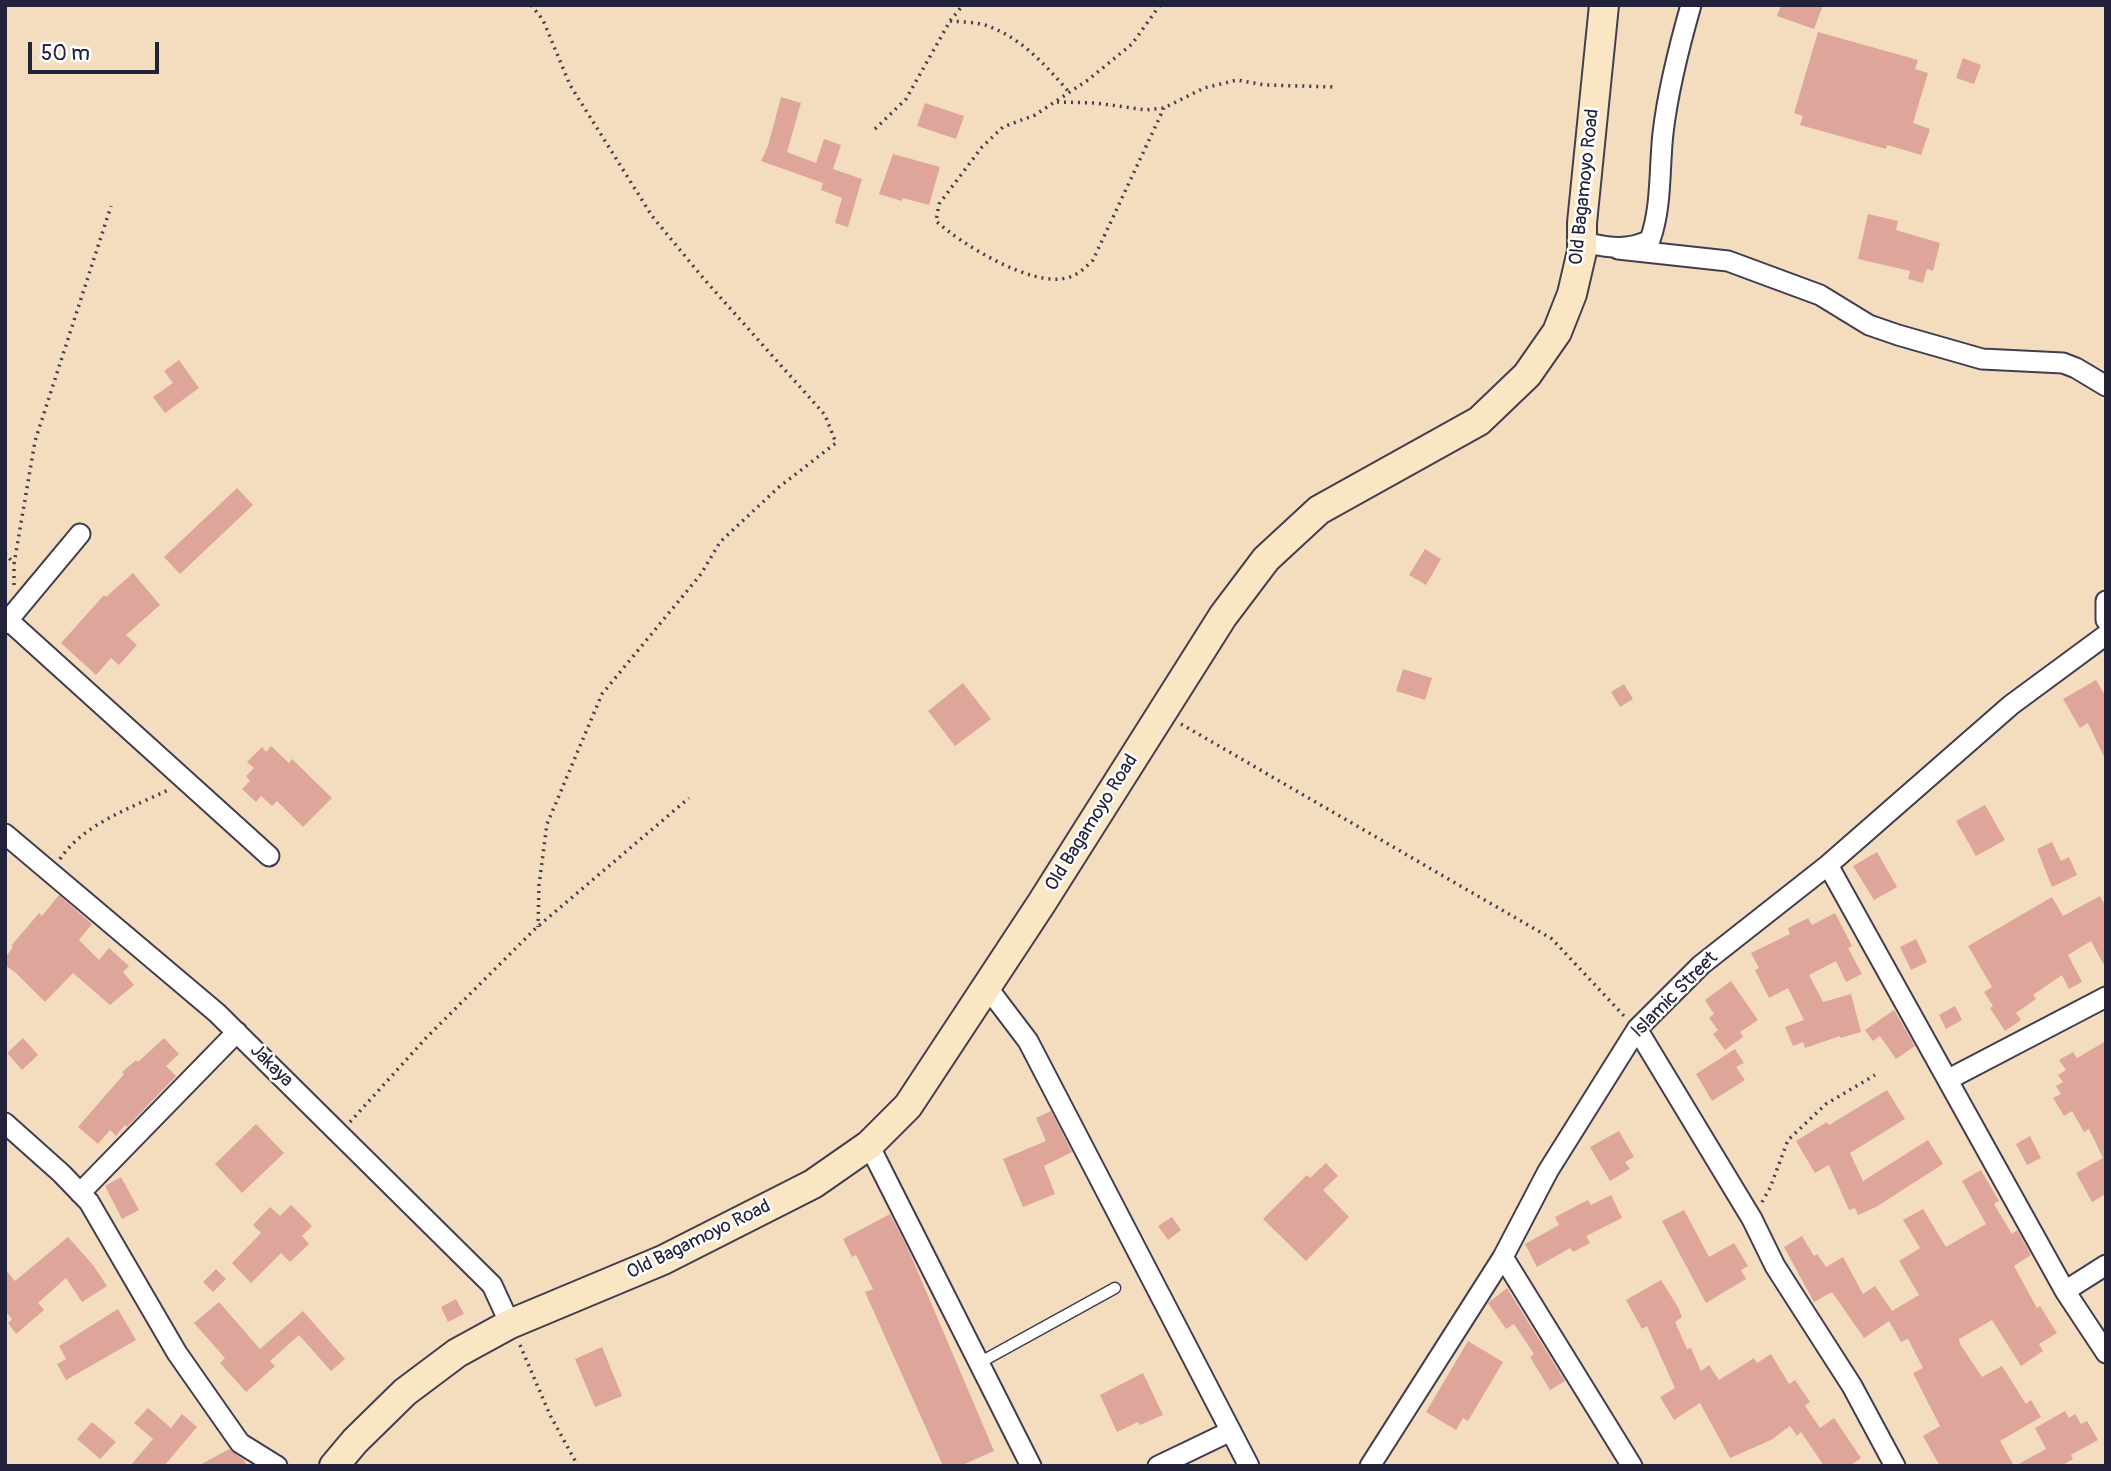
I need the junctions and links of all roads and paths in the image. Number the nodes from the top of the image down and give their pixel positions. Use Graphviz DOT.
graph roads {
  1 [pos="531,5"];
  2 [pos="963,5"];
  3 [pos="1160,5"];
  4 [pos="1604,5"];
  5 [pos="1690,5"];
  6 [pos="950,21"];
  7 [pos="1335,87"];
  8 [pos="1069,92"];
  9 [pos="1055,102"];
  10 [pos="1164,108"];
  11 [pos="875,129"];
  12 [pos="111,206"];
  13 [pos="1582,242"];
  14 [pos="1618,249"];
  15 [pos="2106,386"];
  16 [pos="80,534"];
  17 [pos="5,553"];
  18 [pos="13,564"];
  19 [pos="2106,601"];
  20 [pos="9,618"];
  21 [pos="2106,620"];
  22 [pos="2106,635"];
  23 [pos="1161,713"];
  24 [pos="187,781"];
  25 [pos="690,798"];
  26 [pos="5,834"];
  27 [pos="269,856"];
  28 [pos="1828,865"];
  29 [pos="51,873"];
  30 [pos="538,927"];
  31 [pos="987,987"];
  32 [pos="2106,998"];
  33 [pos="1637,1029"];
  34 [pos="237,1032"];
  35 [pos="1875,1075"];
  36 [pos="1949,1080"];
  37 [pos="5,1123"];
  38 [pos="340,1134"];
  39 [pos="869,1145"];
  40 [pos="80,1193"];
  41 [pos="1752,1219"];
  42 [pos="1503,1257"];
  43 [pos="2106,1265"];
  44 [pos="1115,1288"];
  45 [pos="2065,1291"];
  46 [pos="510,1324"];
  47 [pos="2106,1353"];
  48 [pos="979,1363"];
  49 [pos="1231,1431"];
  50 [pos="276,1466"];
  51 [pos="334,1466"];
  52 [pos="578,1466"];
  53 [pos="1031,1466"];
  54 [pos="1158,1466"];
  55 [pos="1249,1466"];
  56 [pos="1370,1466"];
  57 [pos="1632,1466"];
  58 [pos="1895,1466"];
  1 -- 30 [label="path"];
  2 -- 6 [label="path"];
  3 -- 8 [label="path"];
  4 -- 13 [label="street, Old Bagamoyo Road"];
  5 -- 14 [label="street"];
  6 -- 8 [label="path"];
  6 -- 11 [label="path"];
  7 -- 10 [label="path"];
  8 -- 9 [label="path"];
  9 -- 10 [label="path"];
  9 -- 10 [label="path"];
  12 -- 18 [label="path"];
  13 -- 14 [label="street"];
  13 -- 23 [label="street, Old Bagamoyo Road"];
  14 -- 15 [label="street"];
  16 -- 20 [label="street"];
  17 -- 18 [label="path"];
  18 -- 20 [label="path"];
  19 -- 21 [label="street"];
  20 -- 24 [label="street"];
  22 -- 28 [label="street, Islamic Street"];
  23 -- 31 [label="street, Old Bagamoyo Road"];
  23 -- 33 [label="path"];
  24 -- 27 [label="street"];
  24 -- 29 [label="path"];
  25 -- 30 [label="path"];
  26 -- 29 [label="street, Jakaya"];
  28 -- 33 [label="street, Islamic Street"];
  28 -- 36 [label="street"];
  29 -- 34 [label="street, Jakaya"];
  30 -- 38 [label="path"];
  31 -- 39 [label="street, Old Bagamoyo Road"];
  31 -- 49 [label="street"];
  32 -- 36 [label="street"];
  33 -- 41 [label="street"];
  33 -- 42 [label="street, Islamic Street"];
  34 -- 38 [label="street, Jakaya"];
  34 -- 40 [label="street"];
  35 -- 41 [label="path"];
  36 -- 45 [label="street"];
  37 -- 40 [label="street"];
  38 -- 46 [label="street, Jakaya"];
  39 -- 46 [label="street, Old Bagamoyo Road"];
  39 -- 48 [label="street"];
  40 -- 50 [label="street"];
  41 -- 58 [label="street"];
  42 -- 56 [label="street, Islamic Street"];
  42 -- 57 [label="street"];
  43 -- 45 [label="street"];
  44 -- 48 [label="lane"];
  45 -- 47 [label="street"];
  46 -- 51 [label="street, Old Bagamoyo Road"];
  46 -- 52 [label="path"];
  48 -- 53 [label="street"];
  49 -- 54 [label="street"];
  49 -- 55 [label="street"];
}
